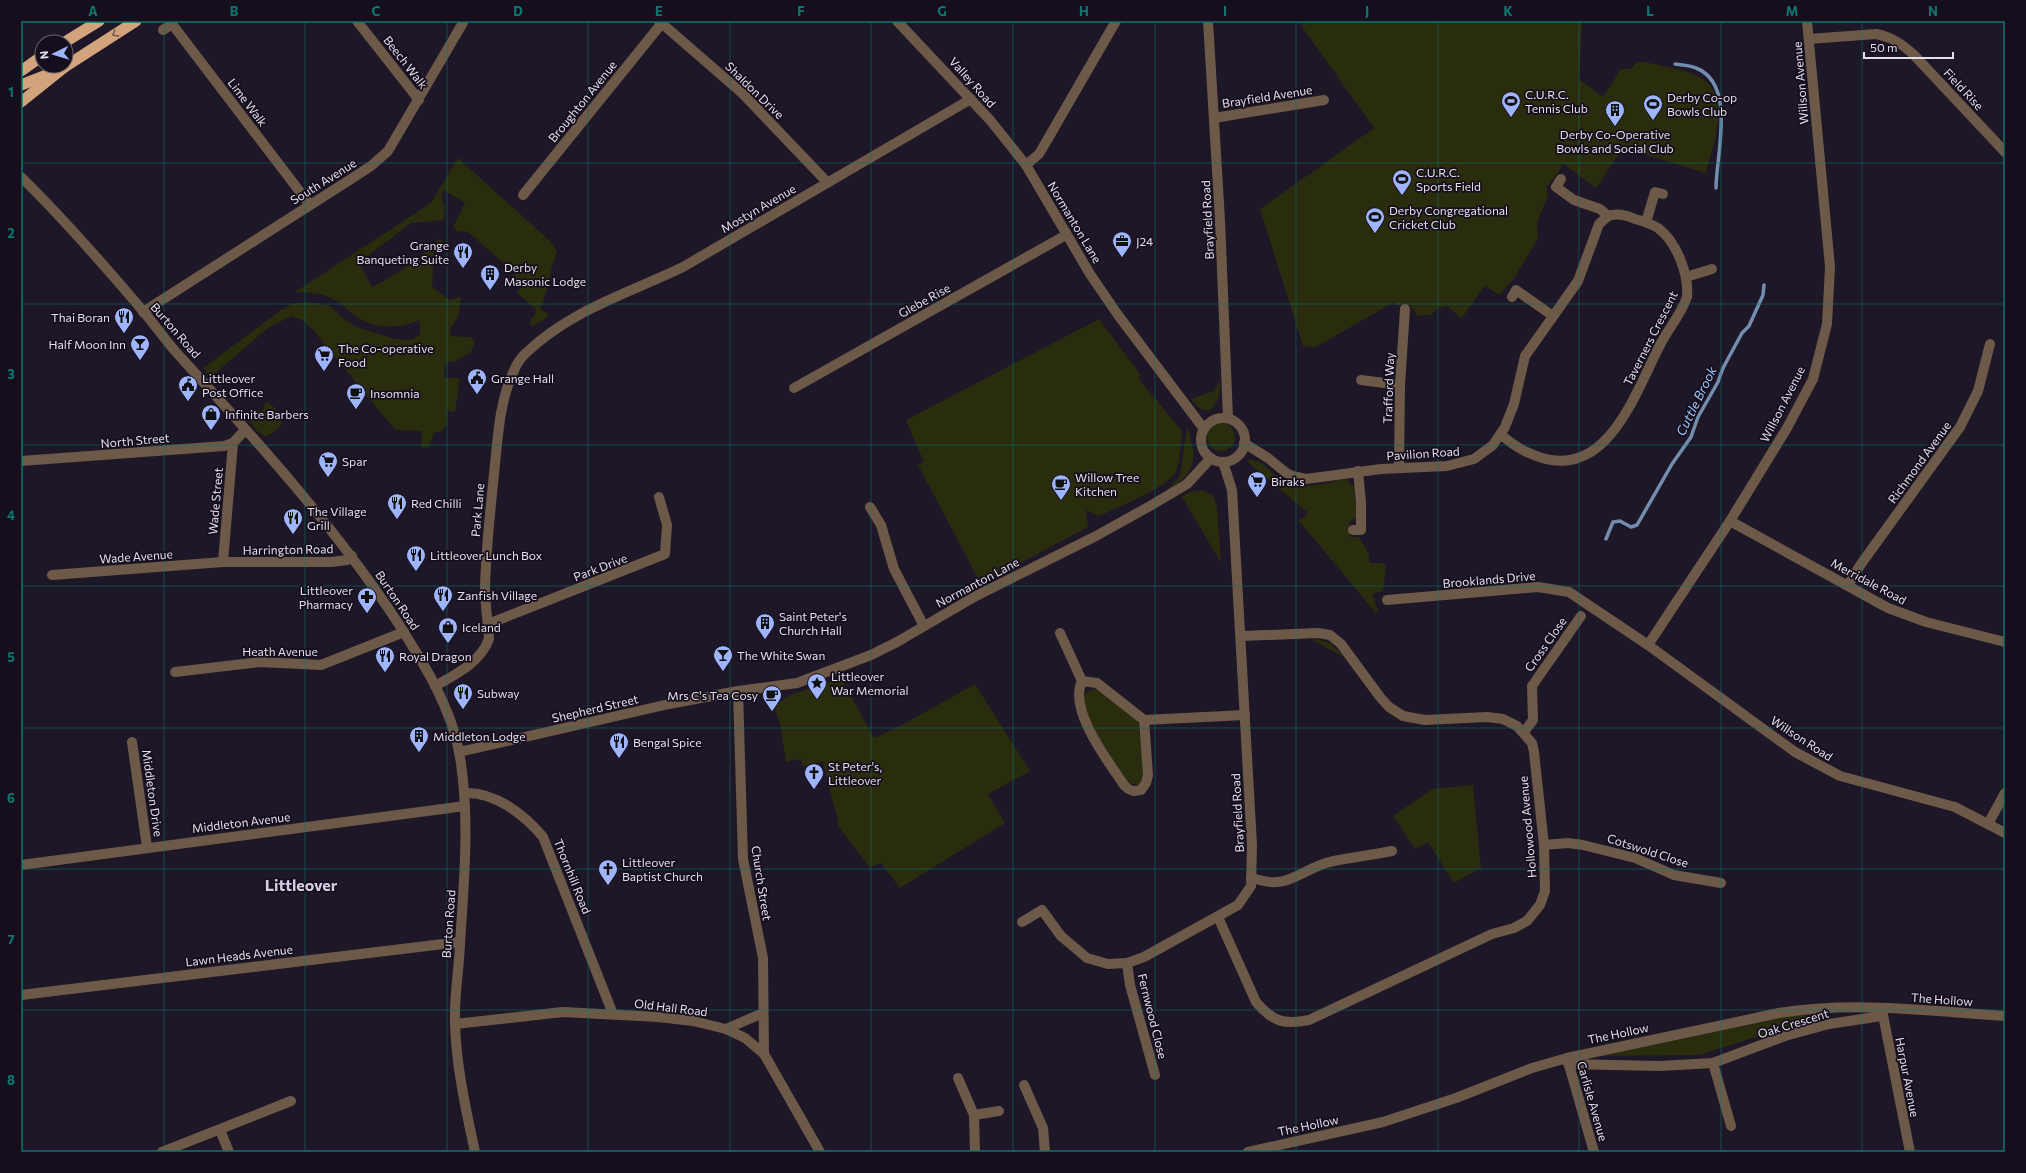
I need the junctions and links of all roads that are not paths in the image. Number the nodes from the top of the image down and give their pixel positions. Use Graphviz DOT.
graph roads {
  1 [pos="99,21"];
  2 [pos="136,21"];
  3 [pos="357,21"];
  4 [pos="464,21"];
  5 [pos="897,21"];
  6 [pos="1116,21"];
  7 [pos="1208,21"];
  8 [pos="1807,21"];
  9 [pos="660,22"];
  10 [pos="163,30"];
  11 [pos="74,36"];
  12 [pos="1809,39"];
  13 [pos="74,61"];
  14 [pos="34,62"];
  15 [pos="21,71"];
  16 [pos="48,74"];
  17 [pos="56,74"];
  18 [pos="21,85"];
  19 [pos="971,99"];
  20 [pos="419,100"];
  21 [pos="1324,100"];
  22 [pos="21,102"];
  23 [pos="1214,118"];
  24 [pos="2005,152"];
  25 [pos="1026,165"];
  26 [pos="21,177"];
  27 [pos="1561,179"];
  28 [pos="827,182"];
  29 [pos="1663,194"];
  30 [pos="523,195"];
  31 [pos="310,205"];
  32 [pos="1608,216"];
  33 [pos="1646,222"];
  34 [pos="1066,235"];
  35 [pos="1712,269"];
  36 [pos="1686,277"];
  37 [pos="1512,297"];
  38 [pos="1405,309"];
  39 [pos="143,312"];
  40 [pos="1553,316"];
  41 [pos="554,330"];
  42 [pos="1990,344"];
  43 [pos="1362,380"];
  44 [pos="1400,385"];
  45 [pos="794,388"];
  46 [pos="1228,418"];
  47 [pos="1204,429"];
  48 [pos="245,430"];
  49 [pos="1500,435"];
  50 [pos="233,443"];
  51 [pos="1244,443"];
  52 [pos="1211,458"];
  53 [pos="21,461"];
  54 [pos="1223,462"];
  55 [pos="1399,468"];
  56 [pos="1358,471"];
  57 [pos="659,497"];
  58 [pos="870,507"];
  59 [pos="1730,521"];
  60 [pos="1353,530"];
  61 [pos="352,556"];
  62 [pos="222,562"];
  63 [pos="52,575"];
  64 [pos="1848,585"];
  65 [pos="1387,600"];
  66 [pos="1581,616"];
  67 [pos="488,624"];
  68 [pos="924,626"];
  69 [pos="404,632"];
  70 [pos="1060,633"];
  71 [pos="1242,636"];
  72 [pos="2005,642"];
  73 [pos="1648,645"];
  74 [pos="175,672"];
  75 [pos="1082,681"];
  76 [pos="435,686"];
  77 [pos="738,691"];
  78 [pos="1245,715"];
  79 [pos="1144,720"];
  80 [pos="1524,732"];
  81 [pos="132,742"];
  82 [pos="459,752"];
  83 [pos="464,793"];
  84 [pos="2005,793"];
  85 [pos="465,806"];
  86 [pos="1988,824"];
  87 [pos="2005,833"];
  88 [pos="1544,845"];
  89 [pos="147,847"];
  90 [pos="1392,851"];
  91 [pos="21,865"];
  92 [pos="1251,877"];
  93 [pos="1721,882"];
  94 [pos="1218,917"];
  95 [pos="1022,922"];
  96 [pos="460,942"];
  97 [pos="1127,962"];
  98 [pos="21,994"];
  99 [pos="1882,1012"];
  100 [pos="763,1013"];
  101 [pos="613,1014"];
  102 [pos="2005,1016"];
  103 [pos="455,1024"];
  104 [pos="726,1029"];
  105 [pos="764,1054"];
  106 [pos="1568,1061"];
  107 [pos="1713,1063"];
  108 [pos="1155,1075"];
  109 [pos="958,1078"];
  110 [pos="1024,1085"];
  111 [pos="291,1101"];
  112 [pos="999,1111"];
  113 [pos="974,1115"];
  114 [pos="1731,1126"];
  115 [pos="220,1130"];
  116 [pos="1267,1150"];
  117 [pos="162,1152"];
  118 [pos="229,1152"];
  119 [pos="474,1152"];
  120 [pos="820,1152"];
  121 [pos="975,1152"];
  122 [pos="1045,1152"];
  123 [pos="1248,1152"];
  124 [pos="1594,1152"];
  125 [pos="1910,1152"];
  1 -- 11 [label="highway"];
  2 -- 13 [label="highway, one-way"];
  3 -- 20 [label="street, Beech Walk"];
  4 -- 20 [label="street, South Avenue"];
  5 -- 19 [label="street, Valley Road"];
  6 -- 25 [label="street"];
  7 -- 23 [label="street, Brayfield Road"];
  8 -- 12 [label="street, Willson Avenue"];
  9 -- 28 [label="street, Shaldon Drive"];
  9 -- 30 [label="street, Broughton Avenue"];
  10 -- 31 [label="street, Lime Walk"];
  12 -- 24 [label="street, Field Rise"];
  12 -- 59 [label="street, Willson Avenue"];
  14 -- 15 [label="highway"];
  16 -- 18 [label="highway"];
  17 -- 22 [label="highway"];
  19 -- 25 [label="street, Valley Road"];
  19 -- 28 [label="street, Mostyn Avenue"];
  20 -- 31 [label="street, South Avenue"];
  21 -- 23 [label="street, Brayfield Avenue"];
  23 -- 46 [label="street, Brayfield Road"];
  25 -- 34 [label="street, Normanton Lane"];
  26 -- 39 [label="street, Burton Road"];
  27 -- 32 [label="street, Taverners Crescent"];
  28 -- 41 [label="street, Mostyn Avenue"];
  29 -- 33 [label="street"];
  31 -- 39 [label="street, South Avenue"];
  32 -- 33 [label="street, Taverners Crescent"];
  32 -- 40 [label="street, Pavilion Road"];
  33 -- 36 [label="street, Taverners Crescent"];
  34 -- 45 [label="street, Glebe Rise"];
  34 -- 47 [label="street, Normanton Lane"];
  35 -- 36 [label="street"];
  36 -- 49 [label="street, Taverners Crescent"];
  37 -- 40 [label="street"];
  38 -- 44 [label="street, Trafford Way"];
  39 -- 48 [label="street, Burton Road"];
  40 -- 49 [label="street, Pavilion Road"];
  41 -- 67 [label="street, Park Lane"];
  42 -- 64 [label="street, Richmond Avenue"];
  43 -- 44 [label="street"];
  44 -- 55 [label="street, Trafford Way"];
  46 -- 47 [label="street"];
  46 -- 51 [label="street"];
  47 -- 52 [label="street"];
  48 -- 50 [label="street"];
  48 -- 61 [label="street, Burton Road"];
  49 -- 55 [label="street, Pavilion Road"];
  50 -- 53 [label="street, North Street"];
  50 -- 62 [label="street, Wade Street"];
  51 -- 54 [label="street"];
  51 -- 56 [label="street, Pavilion Road"];
  52 -- 54 [label="street"];
  52 -- 68 [label="street, Normanton Lane"];
  54 -- 71 [label="street, Brayfield Road"];
  55 -- 56 [label="street, Pavilion Road"];
  56 -- 60 [label="street"];
  57 -- 67 [label="street, Park Drive"];
  58 -- 68 [label="street"];
  59 -- 64 [label="street, Merridale Road"];
  59 -- 73 [label="street, Willson Avenue"];
  61 -- 62 [label="street, Harrington Road"];
  61 -- 69 [label="street, Burton Road"];
  62 -- 63 [label="street, Wade Avenue"];
  64 -- 72 [label="street, Merridale Road"];
  65 -- 73 [label="street, Brooklands Drive"];
  66 -- 80 [label="street, Cross Close"];
  67 -- 76 [label="street, Park Lane"];
  68 -- 77 [label="street, Normanton Lane"];
  69 -- 74 [label="street, Heath Avenue"];
  69 -- 76 [label="street, Burton Road"];
  70 -- 75 [label="street"];
  71 -- 78 [label="street, Brayfield Road"];
  71 -- 80 [label="street, Hollowood Avenue"];
  73 -- 86 [label="street, Willson Road"];
  75 -- 79 [label="street"];
  75 -- 79 [label="street"];
  76 -- 82 [label="street, Burton Road"];
  77 -- 82 [label="street, Shepherd Street"];
  77 -- 100 [label="street, Church Street"];
  78 -- 79 [label="street"];
  78 -- 92 [label="street, Brayfield Road"];
  80 -- 88 [label="street, Hollowood Avenue"];
  81 -- 89 [label="street, Middleton Drive"];
  82 -- 83 [label="street, Burton Road"];
  83 -- 85 [label="street, Burton Road"];
  83 -- 101 [label="street, Thornhill Road"];
  84 -- 86 [label="street"];
  85 -- 89 [label="street, Middleton Avenue"];
  85 -- 96 [label="street, Burton Road"];
  86 -- 87 [label="street, Willson Road"];
  88 -- 93 [label="street, Cotswold Close"];
  88 -- 94 [label="street, Hollowood Avenue"];
  89 -- 91 [label="street, Middleton Avenue"];
  90 -- 92 [label="street"];
  92 -- 94 [label="street, Brayfield Road"];
  94 -- 97 [label="street, Brayfield Road"];
  95 -- 97 [label="street, Brayfield Road"];
  96 -- 98 [label="street, Lawn Heads Avenue"];
  96 -- 103 [label="street, Burton Road"];
  97 -- 108 [label="street, Fernwood Close"];
  99 -- 102 [label="street, The Hollow"];
  99 -- 106 [label="street, The Hollow"];
  99 -- 107 [label="street, Oak Crescent"];
  99 -- 125 [label="street, Harpur Avenue"];
  100 -- 104 [label="street"];
  100 -- 105 [label="street, Church Street"];
  101 -- 103 [label="street, Old Hall Road"];
  101 -- 104 [label="street, Old Hall Road"];
  103 -- 119 [label="street, Burton Road"];
  104 -- 105 [label="street, Old Hall Road"];
  105 -- 120 [label="street, Old Hall Road"];
  106 -- 107 [label="street, Oak Crescent"];
  106 -- 116 [label="street, The Hollow"];
  106 -- 124 [label="street, Carlisle Avenue"];
  107 -- 114 [label="street"];
  109 -- 113 [label="street"];
  110 -- 122 [label="street"];
  111 -- 115 [label="street"];
  112 -- 113 [label="street"];
  113 -- 121 [label="street"];
  115 -- 117 [label="street"];
  115 -- 118 [label="street"];
  116 -- 123 [label="street, The Hollow"];
}
